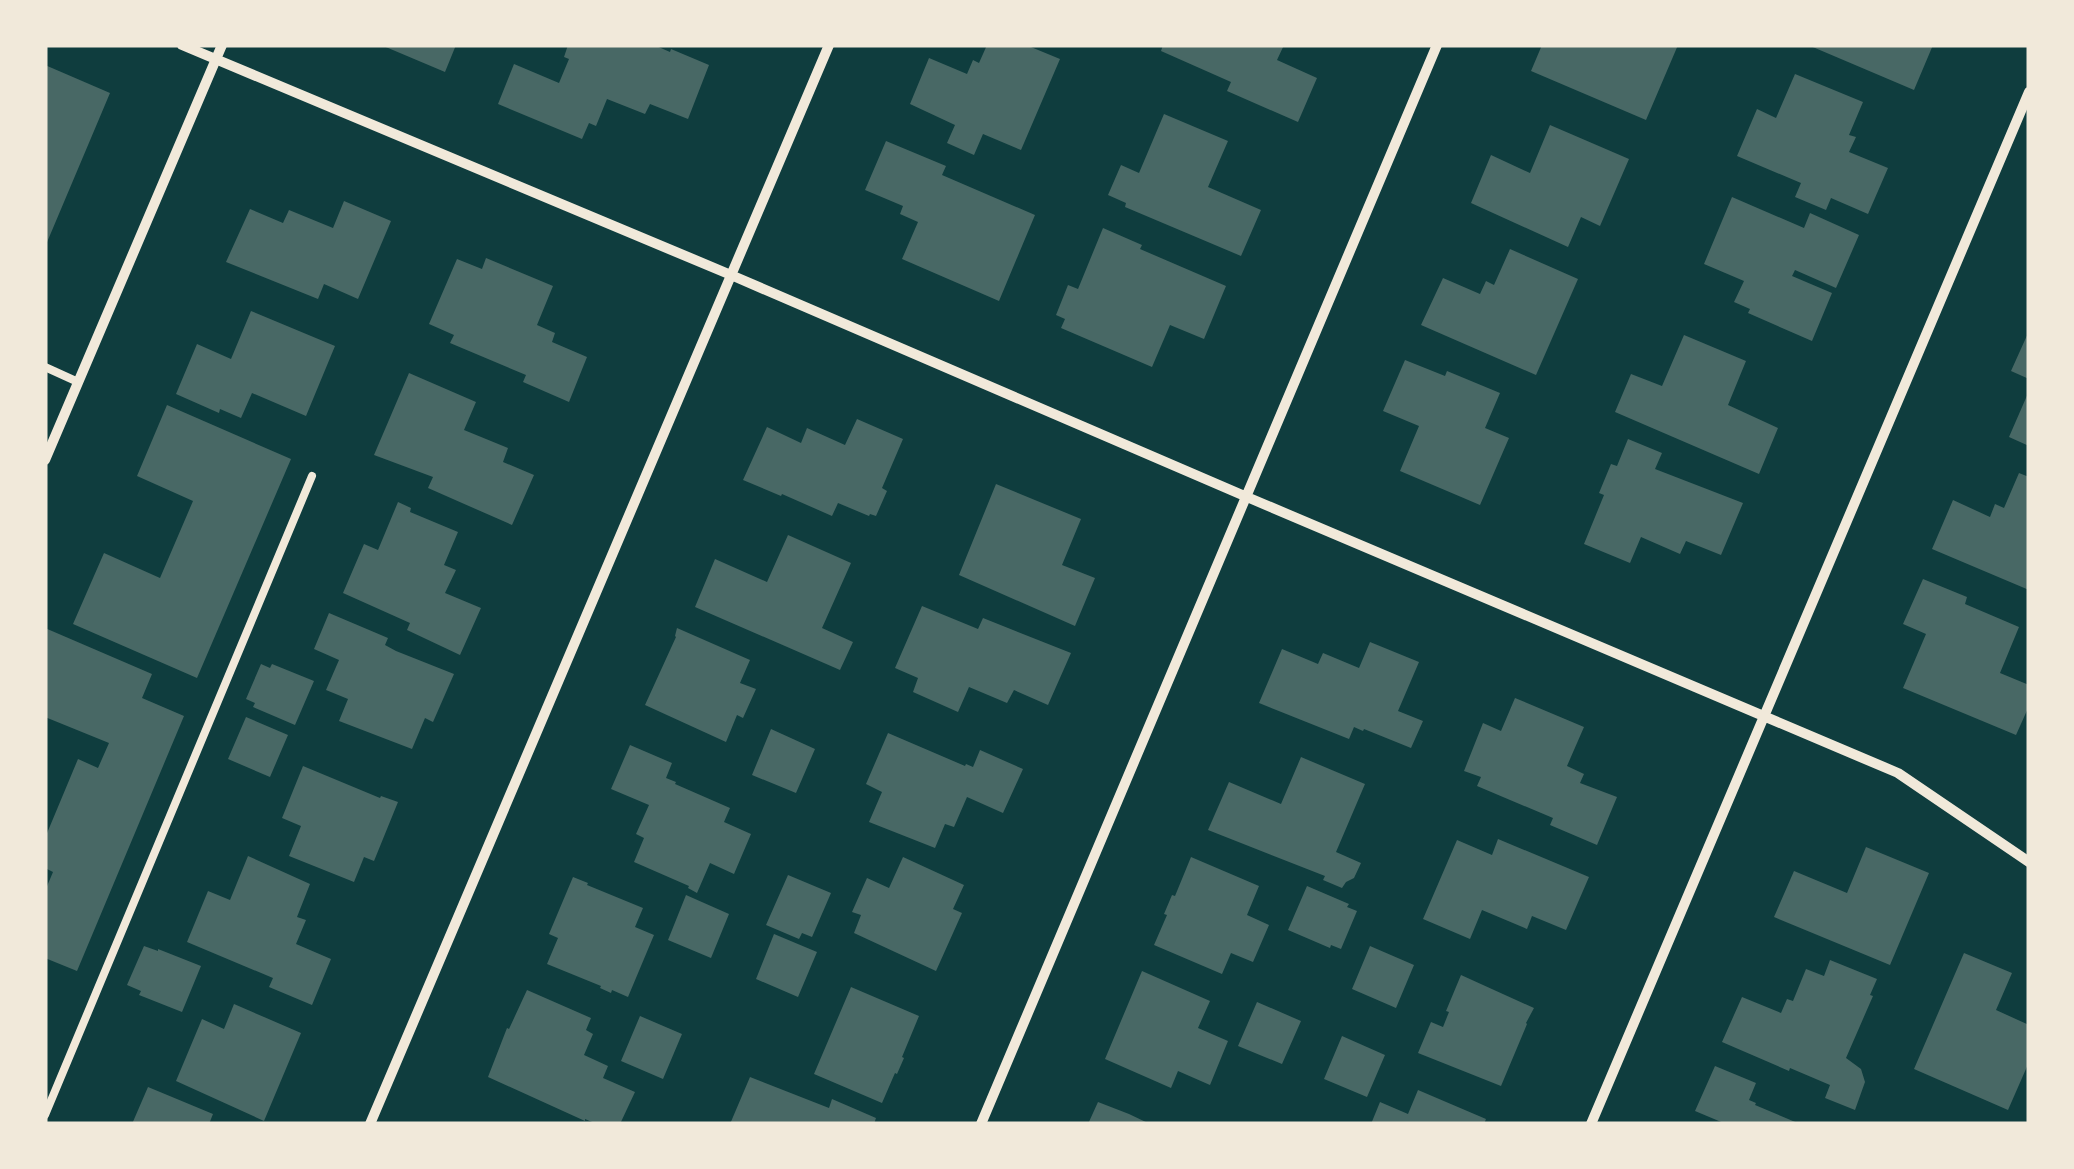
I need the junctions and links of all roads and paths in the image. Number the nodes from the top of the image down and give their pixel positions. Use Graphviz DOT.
graph roads {
  1 [pos="182,45"];
  2 [pos="222,45"];
  3 [pos="829,45"];
  4 [pos="1437,45"];
  5 [pos="216,60"];
  6 [pos="2029,92"];
  7 [pos="731,275"];
  8 [pos="45,367"];
  9 [pos="78,382"];
  10 [pos="45,460"];
  11 [pos="312,476"];
  12 [pos="1247,497"];
  13 [pos="1765,716"];
  14 [pos="2029,862"];
  15 [pos="45,1115"];
  16 [pos="370,1124"];
  17 [pos="981,1124"];
  18 [pos="1591,1124"];
  1 -- 5 [label="street"];
  2 -- 5 [label="street"];
  3 -- 7 [label="street"];
  4 -- 12 [label="street"];
  5 -- 7 [label="street"];
  5 -- 9 [label="street"];
  6 -- 13 [label="street"];
  7 -- 12 [label="street"];
  7 -- 16 [label="street"];
  8 -- 9 [label="lane"];
  9 -- 10 [label="street"];
  11 -- 15 [label="lane"];
  12 -- 13 [label="street"];
  12 -- 17 [label="street"];
  13 -- 14 [label="street"];
  13 -- 18 [label="street"];
}
